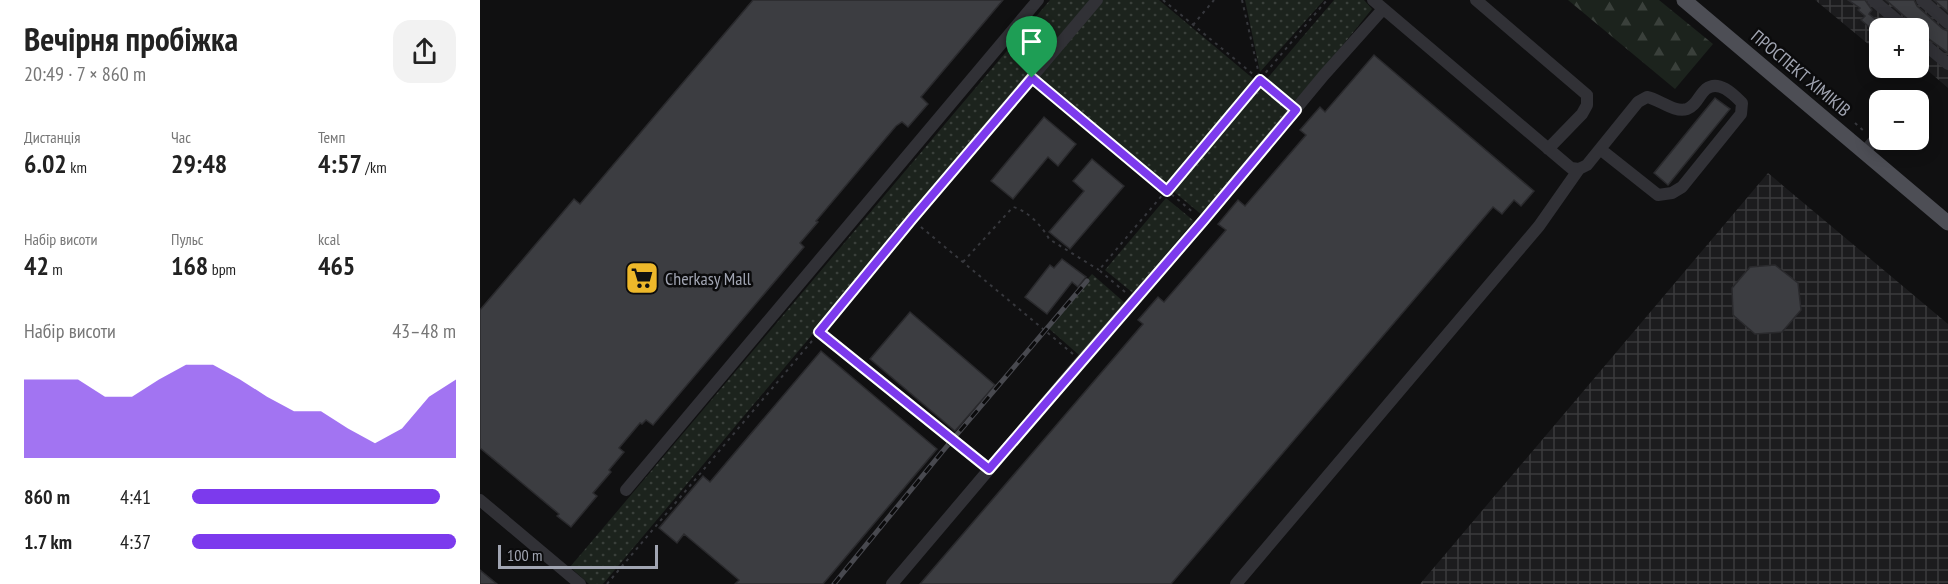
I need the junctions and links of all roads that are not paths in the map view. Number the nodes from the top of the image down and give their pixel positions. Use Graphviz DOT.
graph roads {
  1 [pos="1038,0"];
  2 [pos="1097,0"];
  3 [pos="1373,0"];
  4 [pos="1476,0"];
  5 [pos="1684,0"];
  6 [pos="1873,0"];
  7 [pos="1922,0"];
  8 [pos="1383,9"];
  9 [pos="1894,18"];
  10 [pos="1948,23"];
  11 [pos="1929,48"];
  12 [pos="1948,64"];
  13 [pos="1869,146"];
  14 [pos="1548,149"];
  15 [pos="1600,149"];
  16 [pos="1864,152"];
  17 [pos="1580,169"];
  18 [pos="1948,223"];
  19 [pos="989,469"];
  20 [pos="626,490"];
  21 [pos="480,500"];
  22 [pos="580,584"];
  23 [pos="892,584"];
  24 [pos="1236,584"];
  1 -- 20 [label="lane"];
  2 -- 19 [label="lane"];
  3 -- 8 [label="lane"];
  4 -- 14 [label="lane"];
  5 -- 16 [label="main road, ПРОСПЕКТ ХІМІКІВ"];
  6 -- 9 [label="lane"];
  7 -- 10 [label="lane"];
  8 -- 14 [label="lane"];
  8 -- 19 [label="lane"];
  11 -- 12 [label="lane"];
  13 -- 16 [label="lane"];
  14 -- 17 [label="lane"];
  15 -- 15 [label="lane"];
  15 -- 17 [label="lane"];
  16 -- 18 [label="main road, ПРОСПЕКТ ХІМІКІВ"];
  17 -- 24 [label="lane"];
  19 -- 23 [label="lane"];
  21 -- 22 [label="lane"];
}
